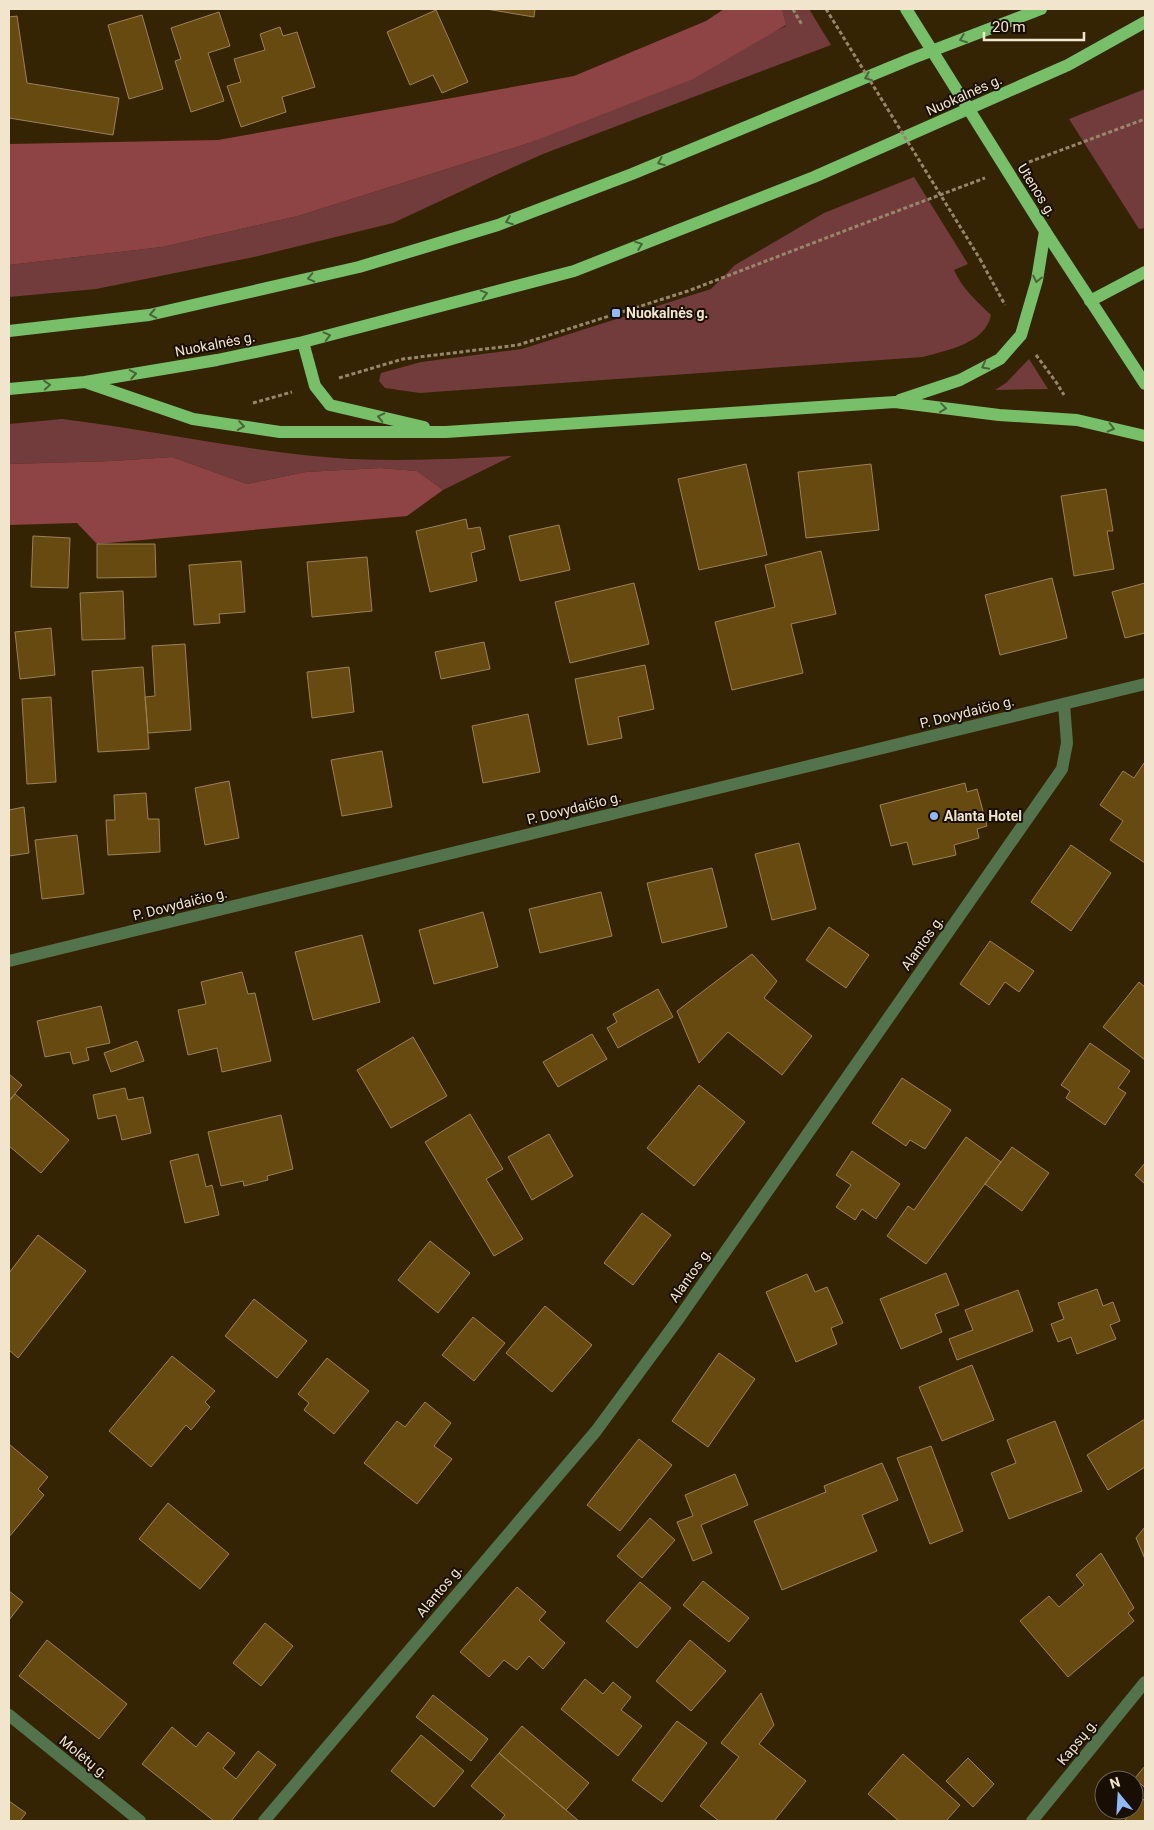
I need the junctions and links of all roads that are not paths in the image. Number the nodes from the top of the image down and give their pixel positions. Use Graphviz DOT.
graph roads {
  1 [pos="906,9"];
  2 [pos="1041,9"];
  3 [pos="1145,22"];
  4 [pos="1045,231"];
  5 [pos="1145,272"];
  6 [pos="1090,301"];
  7 [pos="9,331"];
  8 [pos="303,342"];
  9 [pos="85,382"];
  10 [pos="1145,384"];
  11 [pos="9,389"];
  12 [pos="895,402"];
  13 [pos="446,432"];
  14 [pos="1145,436"];
  15 [pos="1145,684"];
  16 [pos="1064,704"];
  17 [pos="9,961"];
  18 [pos="1145,1682"];
  19 [pos="9,1715"];
  20 [pos="140,1821"];
  21 [pos="264,1821"];
  22 [pos="1032,1821"];
  1 -- 4 [label="main road, Utenos g., bridge"];
  2 -- 7 [label="main road, one-way"];
  8 -- 3 [label="main road, Nuokalnės g., one-way"];
  4 -- 6 [label="main road, Utenos g."];
  4 -- 12 [label="main road, one-way"];
  5 -- 6 [label="main road"];
  6 -- 10 [label="main road, Utenos g."];
  9 -- 8 [label="main road, Nuokalnės g., one-way"];
  13 -- 8 [label="main road, one-way"];
  11 -- 9 [label="main road, Nuokalnės g., one-way"];
  9 -- 13 [label="main road, one-way"];
  12 -- 13 [label="main road"];
  12 -- 14 [label="main road, one-way"];
  15 -- 16 [label="street, P. Dovydaičio g."];
  16 -- 17 [label="street, P. Dovydaičio g."];
  16 -- 21 [label="street, Alantos g."];
  18 -- 22 [label="street, Kapsų g."];
  19 -- 20 [label="street, Molėtų g."];
}
